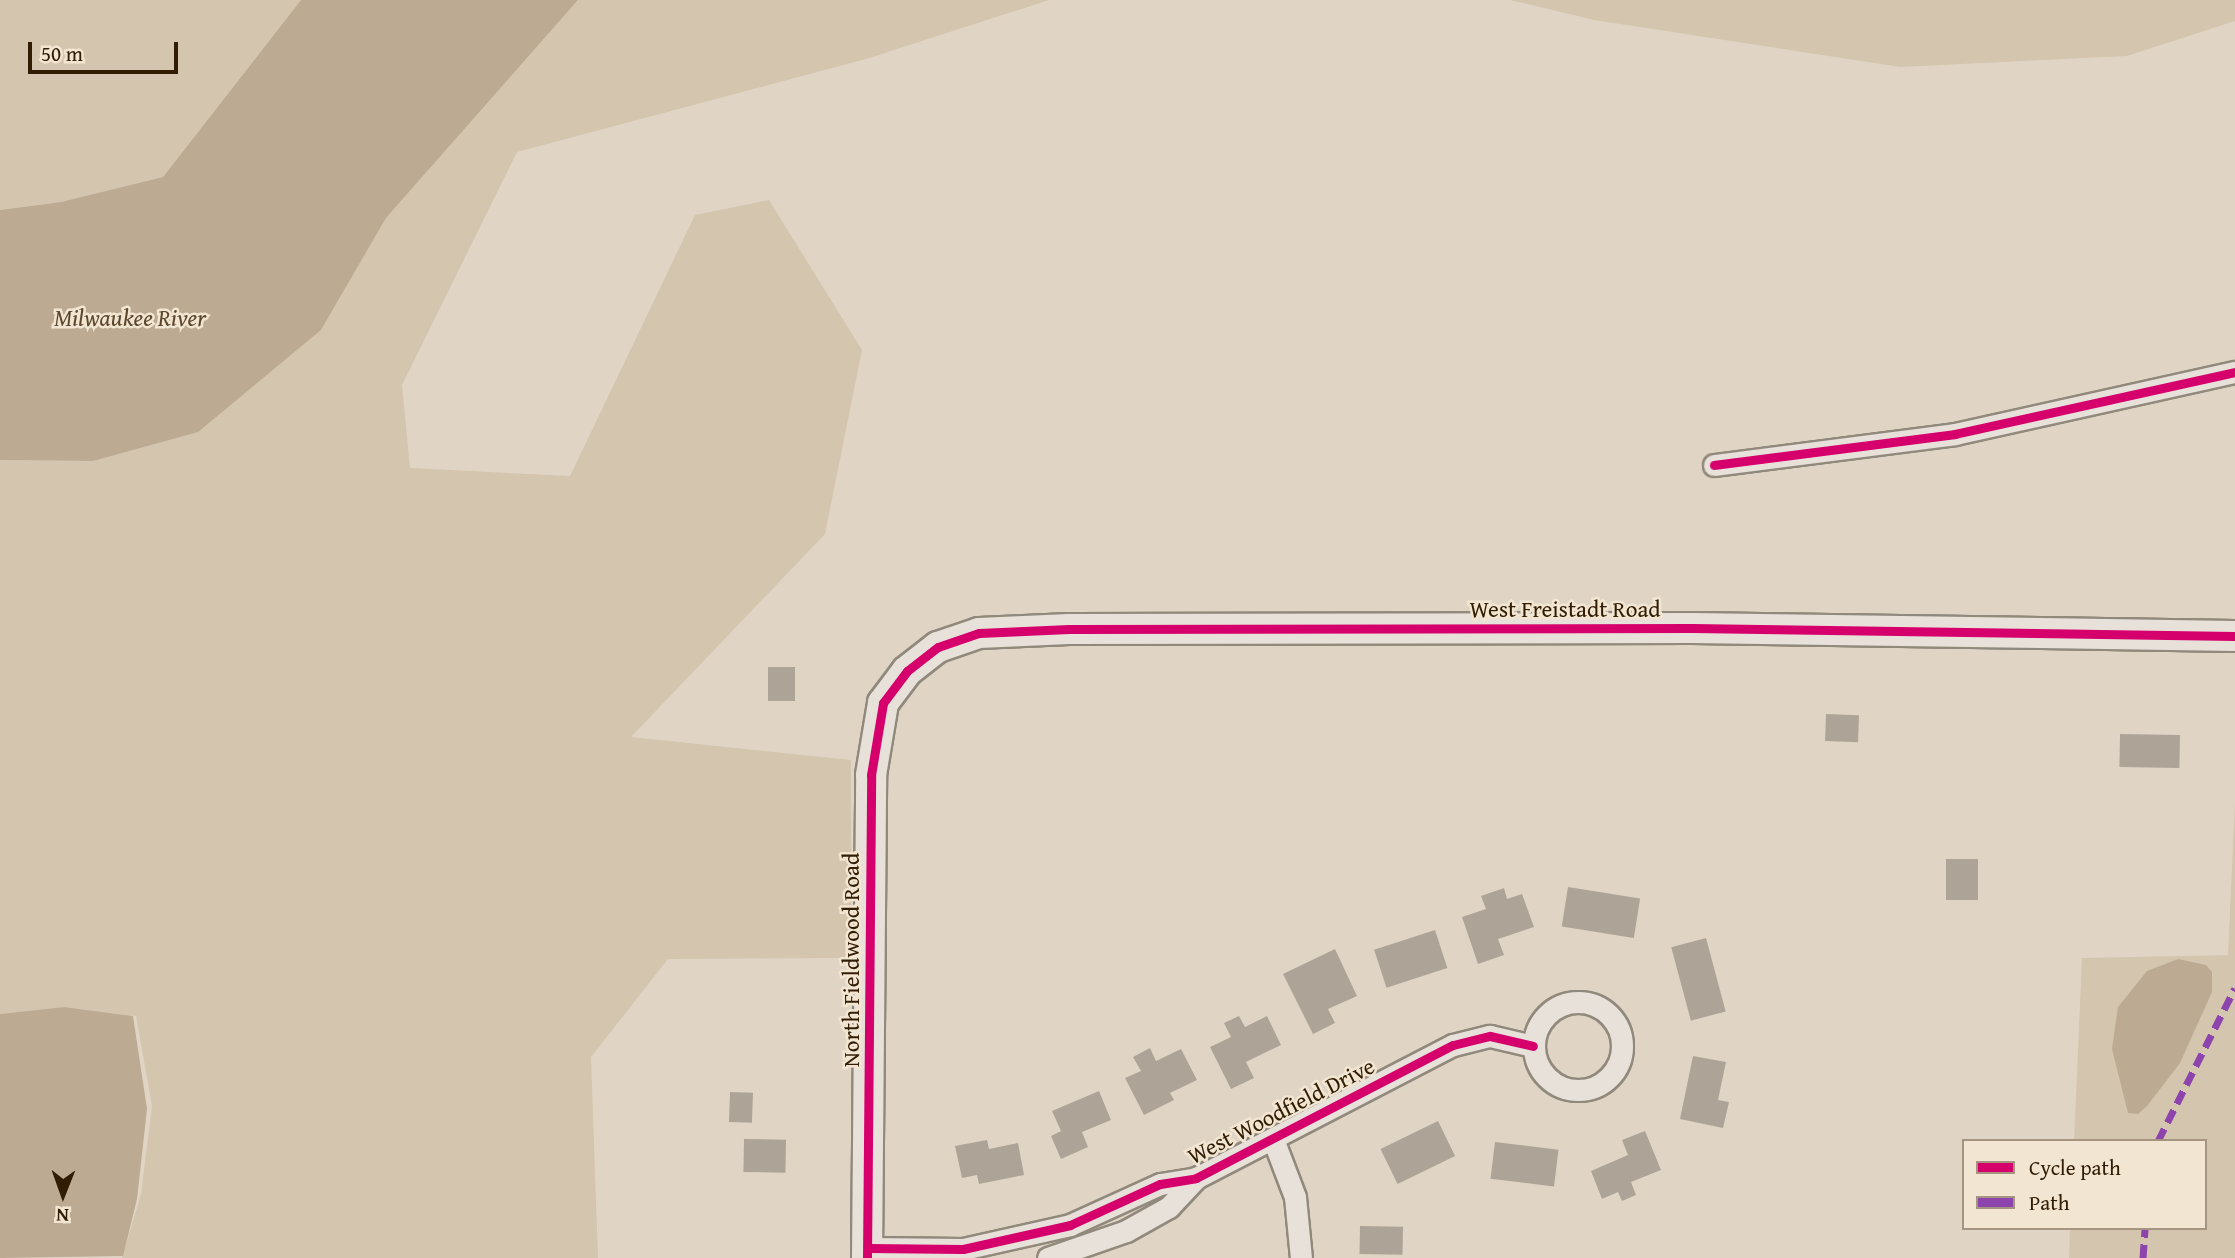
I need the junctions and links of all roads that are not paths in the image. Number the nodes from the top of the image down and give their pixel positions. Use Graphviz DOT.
graph roads {
  1 [pos="2235,372"];
  2 [pos="1714,465"];
  3 [pos="2235,636"];
  4 [pos="907,671"];
  5 [pos="1533,1046"];
  6 [pos="1273,1139"];
  7 [pos="1196,1178"];
  8 [pos="1070,1226"];
  9 [pos="1080,1248"];
  10 [pos="867,1253"];
  11 [pos="964,1254"];
  12 [pos="1048,1258"];
  13 [pos="1301,1258"];
  1 -- 2 [label="street"];
  3 -- 4 [label="street, West Freistadt Road"];
  4 -- 10 [label="street, North Fieldwood Road"];
  5 -- 5 [label="street"];
  5 -- 6 [label="street, West Woodfield Drive"];
  6 -- 7 [label="street, West Woodfield Drive"];
  6 -- 13 [label="street"];
  7 -- 8 [label="street, West Woodfield Drive"];
  7 -- 9 [label="street, West Woodfield Drive"];
  8 -- 9 [label="street"];
  8 -- 11 [label="street, West Woodfield Drive"];
  9 -- 12 [label="street, West Woodfield Drive"];
  10 -- 11 [label="street, West Woodfield Drive"];
}
